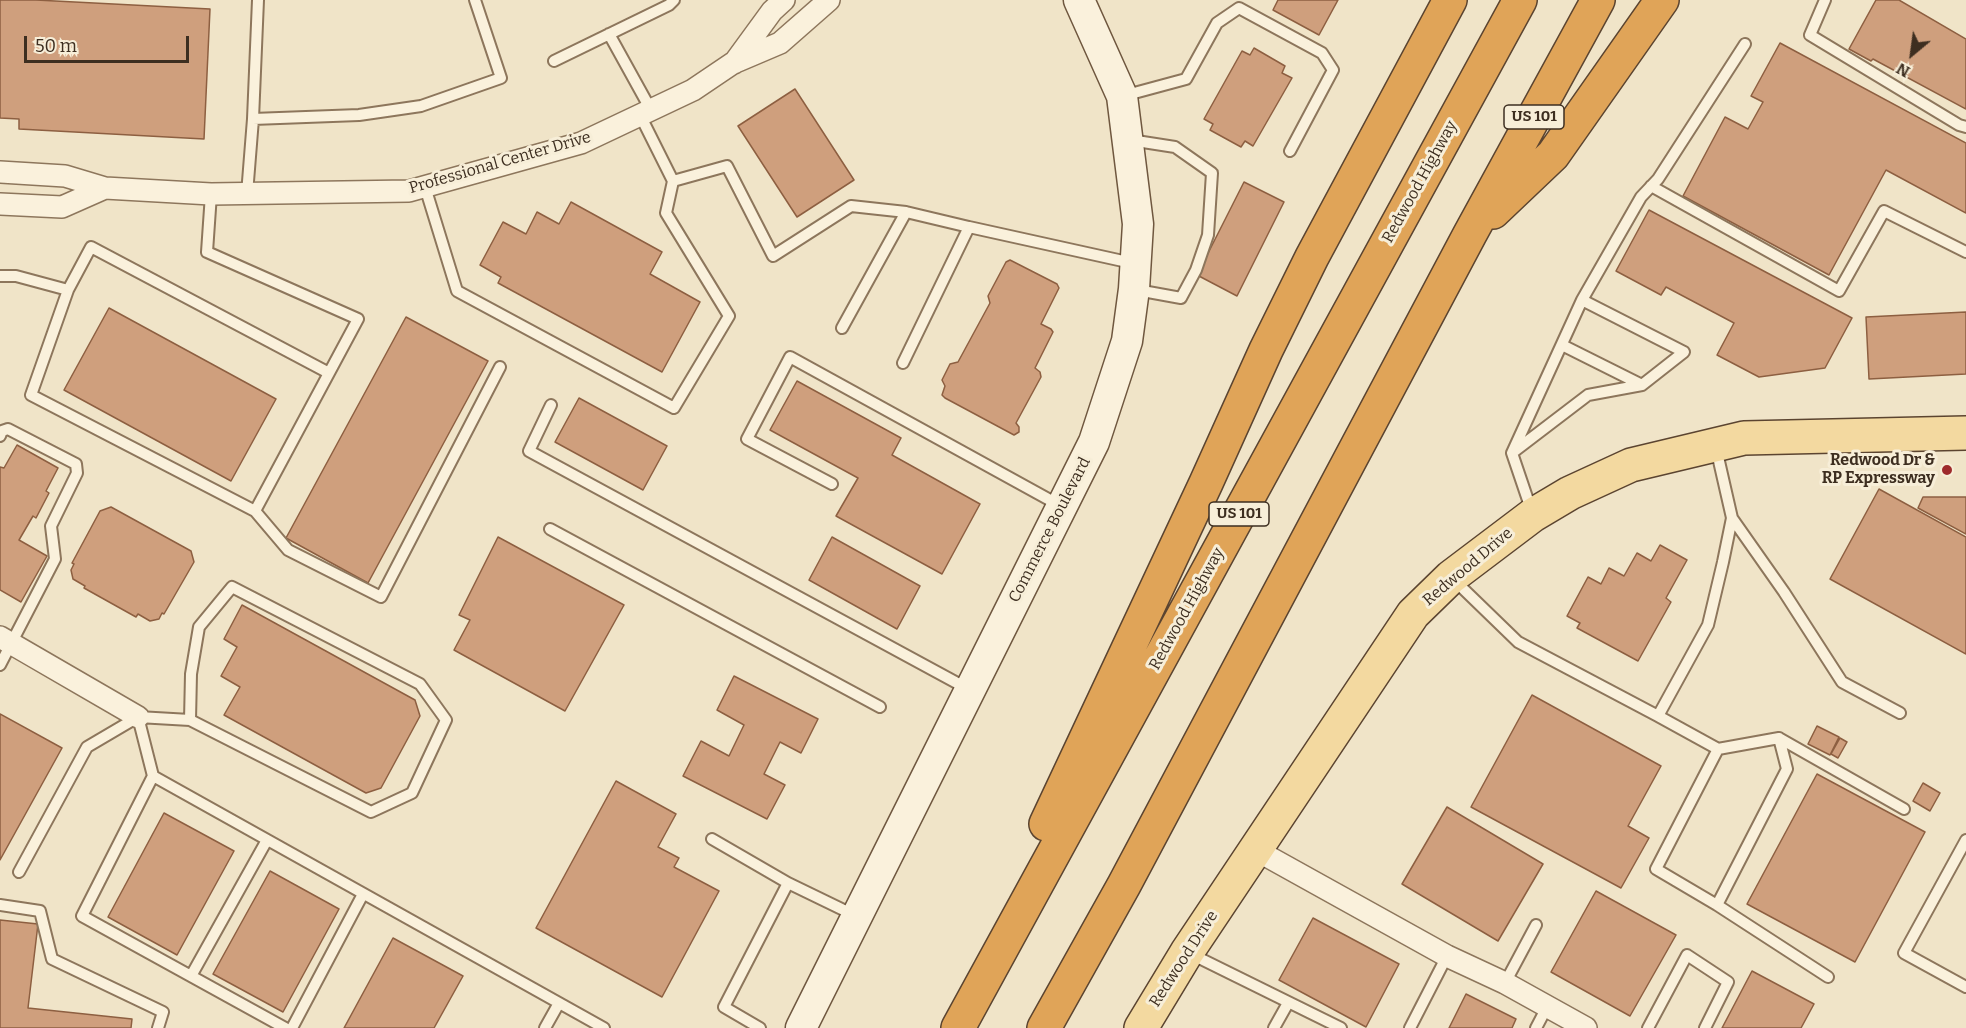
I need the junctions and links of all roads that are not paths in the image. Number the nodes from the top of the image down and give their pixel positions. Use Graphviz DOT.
graph roads {
  1 [pos="258,0"];
  2 [pos="475,0"];
  3 [pos="674,0"];
  4 [pos="784,0"];
  5 [pos="830,0"];
  6 [pos="1079,0"];
  7 [pos="1450,0"];
  8 [pos="1520,0"];
  9 [pos="1598,0"];
  10 [pos="1662,0"];
  11 [pos="1825,0"];
  12 [pos="609,34"];
  13 [pos="1745,44"];
  14 [pos="554,61"];
  15 [pos="733,63"];
  16 [pos="1122,96"];
  17 [pos="646,112"];
  18 [pos="253,119"];
  19 [pos="1966,127"];
  20 [pos="1128,140"];
  21 [pos="1290,151"];
  22 [pos="0,172"];
  23 [pos="674,181"];
  24 [pos="1651,186"];
  25 [pos="425,187"];
  26 [pos="105,188"];
  27 [pos="211,194"];
  28 [pos="247,194"];
  29 [pos="0,204"];
  30 [pos="906,212"];
  31 [pos="969,227"];
  32 [pos="1470,234"];
  33 [pos="1966,252"];
  34 [pos="0,276"];
  35 [pos="1134,277"];
  36 [pos="68,290"];
  37 [pos="1582,300"];
  38 [pos="842,328"];
  39 [pos="1562,345"];
  40 [pos="903,363"];
  41 [pos="500,367"];
  42 [pos="329,373"];
  43 [pos="1642,385"];
  44 [pos="552,405"];
  45 [pos="1966,433"];
  46 [pos="0,435"];
  47 [pos="1715,444"];
  48 [pos="1512,453"];
  49 [pos="832,484"];
  50 [pos="1062,506"];
  51 [pos="255,511"];
  52 [pos="1533,515"];
  53 [pos="1732,518"];
  54 [pos="549,529"];
  55 [pos="1451,577"];
  56 [pos="5,640"];
  57 [pos="0,665"];
  58 [pos="970,690"];
  59 [pos="880,707"];
  60 [pos="1900,712"];
  61 [pos="1658,716"];
  62 [pos="138,717"];
  63 [pos="190,720"];
  64 [pos="1779,738"];
  65 [pos="1718,749"];
  66 [pos="153,776"];
  67 [pos="1904,809"];
  68 [pos="712,839"];
  69 [pos="267,840"];
  70 [pos="1966,840"];
  71 [pos="1256,850"];
  72 [pos="19,872"];
  73 [pos="788,883"];
  74 [pos="363,894"];
  75 [pos="0,904"];
  76 [pos="1717,905"];
  77 [pos="857,917"];
  78 [pos="1536,925"];
  79 [pos="1187,952"];
  80 [pos="1447,956"];
  81 [pos="191,976"];
  82 [pos="1828,977"];
  83 [pos="1505,983"];
  84 [pos="1966,987"];
  85 [pos="559,1003"];
  86 [pos="1288,1003"];
  87 [pos="1547,1006"];
  88 [pos="158,1028"];
  89 [pos="285,1028"];
  90 [pos="292,1028"];
  91 [pos="545,1028"];
  92 [pos="604,1028"];
  93 [pos="760,1028"];
  94 [pos="801,1028"];
  95 [pos="947,1028"];
  96 [pos="958,1028"];
  97 [pos="1044,1028"];
  98 [pos="1141,1028"];
  99 [pos="1274,1028"];
  100 [pos="1341,1028"];
  101 [pos="1410,1028"];
  102 [pos="1536,1028"];
  103 [pos="1586,1028"];
  104 [pos="1647,1028"];
  105 [pos="1705,1028"];
  1 -- 18 [label="lane"];
  2 -- 18 [label="lane"];
  3 -- 12 [label="lane"];
  4 -- 15 [label="street, Professional Center Drive"];
  5 -- 15 [label="street, Professional Center Drive"];
  6 -- 16 [label="street, Commerce Boulevard"];
  7 -- 95 [label="highway"];
  8 -- 96 [label="highway, Redwood Highway / US 101"];
  9 -- 32 [label="highway, US 101"];
  10 -- 32 [label="highway"];
  11 -- 19 [label="lane"];
  12 -- 14 [label="lane"];
  12 -- 17 [label="lane"];
  13 -- 24 [label="lane"];
  15 -- 17 [label="street, Professional Center Drive"];
  16 -- 20 [label="street, Commerce Boulevard"];
  16 -- 21 [label="lane"];
  17 -- 23 [label="lane"];
  17 -- 25 [label="street, Professional Center Drive"];
  18 -- 28 [label="lane"];
  20 -- 35 [label="street, Commerce Boulevard"];
  20 -- 35 [label="lane"];
  22 -- 26 [label="street, Professional Center Drive"];
  23 -- 25 [label="lane"];
  23 -- 30 [label="lane"];
  24 -- 33 [label="lane"];
  24 -- 37 [label="lane"];
  25 -- 28 [label="street, Professional Center Drive"];
  26 -- 27 [label="street, Professional Center Drive"];
  26 -- 29 [label="street, Professional Center Drive"];
  27 -- 28 [label="street, Professional Center Drive"];
  27 -- 42 [label="lane"];
  30 -- 31 [label="lane"];
  30 -- 38 [label="lane"];
  31 -- 35 [label="lane"];
  31 -- 40 [label="lane"];
  32 -- 97 [label="highway, US 101"];
  34 -- 36 [label="lane"];
  35 -- 50 [label="street, Commerce Boulevard"];
  36 -- 42 [label="lane"];
  36 -- 51 [label="lane"];
  37 -- 39 [label="lane"];
  37 -- 43 [label="lane"];
  39 -- 43 [label="lane"];
  39 -- 48 [label="lane"];
  41 -- 51 [label="lane"];
  42 -- 51 [label="lane"];
  43 -- 48 [label="lane"];
  44 -- 58 [label="lane"];
  45 -- 47 [label="main road, Redwood Drive"];
  46 -- 56 [label="lane"];
  47 -- 52 [label="main road, Redwood Drive"];
  47 -- 53 [label="lane"];
  48 -- 52 [label="lane"];
  49 -- 50 [label="lane"];
  50 -- 58 [label="street, Commerce Boulevard"];
  52 -- 55 [label="main road, Redwood Drive"];
  53 -- 60 [label="lane"];
  53 -- 61 [label="lane"];
  54 -- 59 [label="lane"];
  55 -- 61 [label="lane"];
  55 -- 71 [label="main road, Redwood Drive"];
  56 -- 57 [label="lane"];
  56 -- 62 [label="street"];
  58 -- 77 [label="street, Commerce Boulevard"];
  61 -- 65 [label="lane"];
  62 -- 63 [label="lane"];
  62 -- 66 [label="lane"];
  62 -- 72 [label="lane"];
  63 -- 63 [label="lane"];
  64 -- 65 [label="lane"];
  64 -- 67 [label="lane"];
  64 -- 76 [label="lane"];
  65 -- 76 [label="lane"];
  66 -- 69 [label="lane"];
  66 -- 81 [label="lane"];
  68 -- 73 [label="lane"];
  69 -- 74 [label="lane"];
  69 -- 81 [label="lane"];
  70 -- 84 [label="lane"];
  71 -- 79 [label="main road, Redwood Drive"];
  71 -- 80 [label="street"];
  73 -- 77 [label="lane"];
  73 -- 93 [label="lane"];
  74 -- 85 [label="lane"];
  74 -- 90 [label="lane"];
  75 -- 88 [label="lane"];
  76 -- 82 [label="lane"];
  77 -- 94 [label="street, Commerce Boulevard"];
  78 -- 83 [label="lane"];
  79 -- 86 [label="lane"];
  79 -- 98 [label="main road, Redwood Drive"];
  80 -- 83 [label="street"];
  80 -- 101 [label="lane"];
  81 -- 89 [label="lane"];
  83 -- 87 [label="street"];
  85 -- 91 [label="lane"];
  85 -- 92 [label="lane"];
  86 -- 99 [label="lane"];
  86 -- 100 [label="lane"];
  87 -- 102 [label="lane"];
  87 -- 103 [label="street"];
  104 -- 105 [label="lane"];
}
